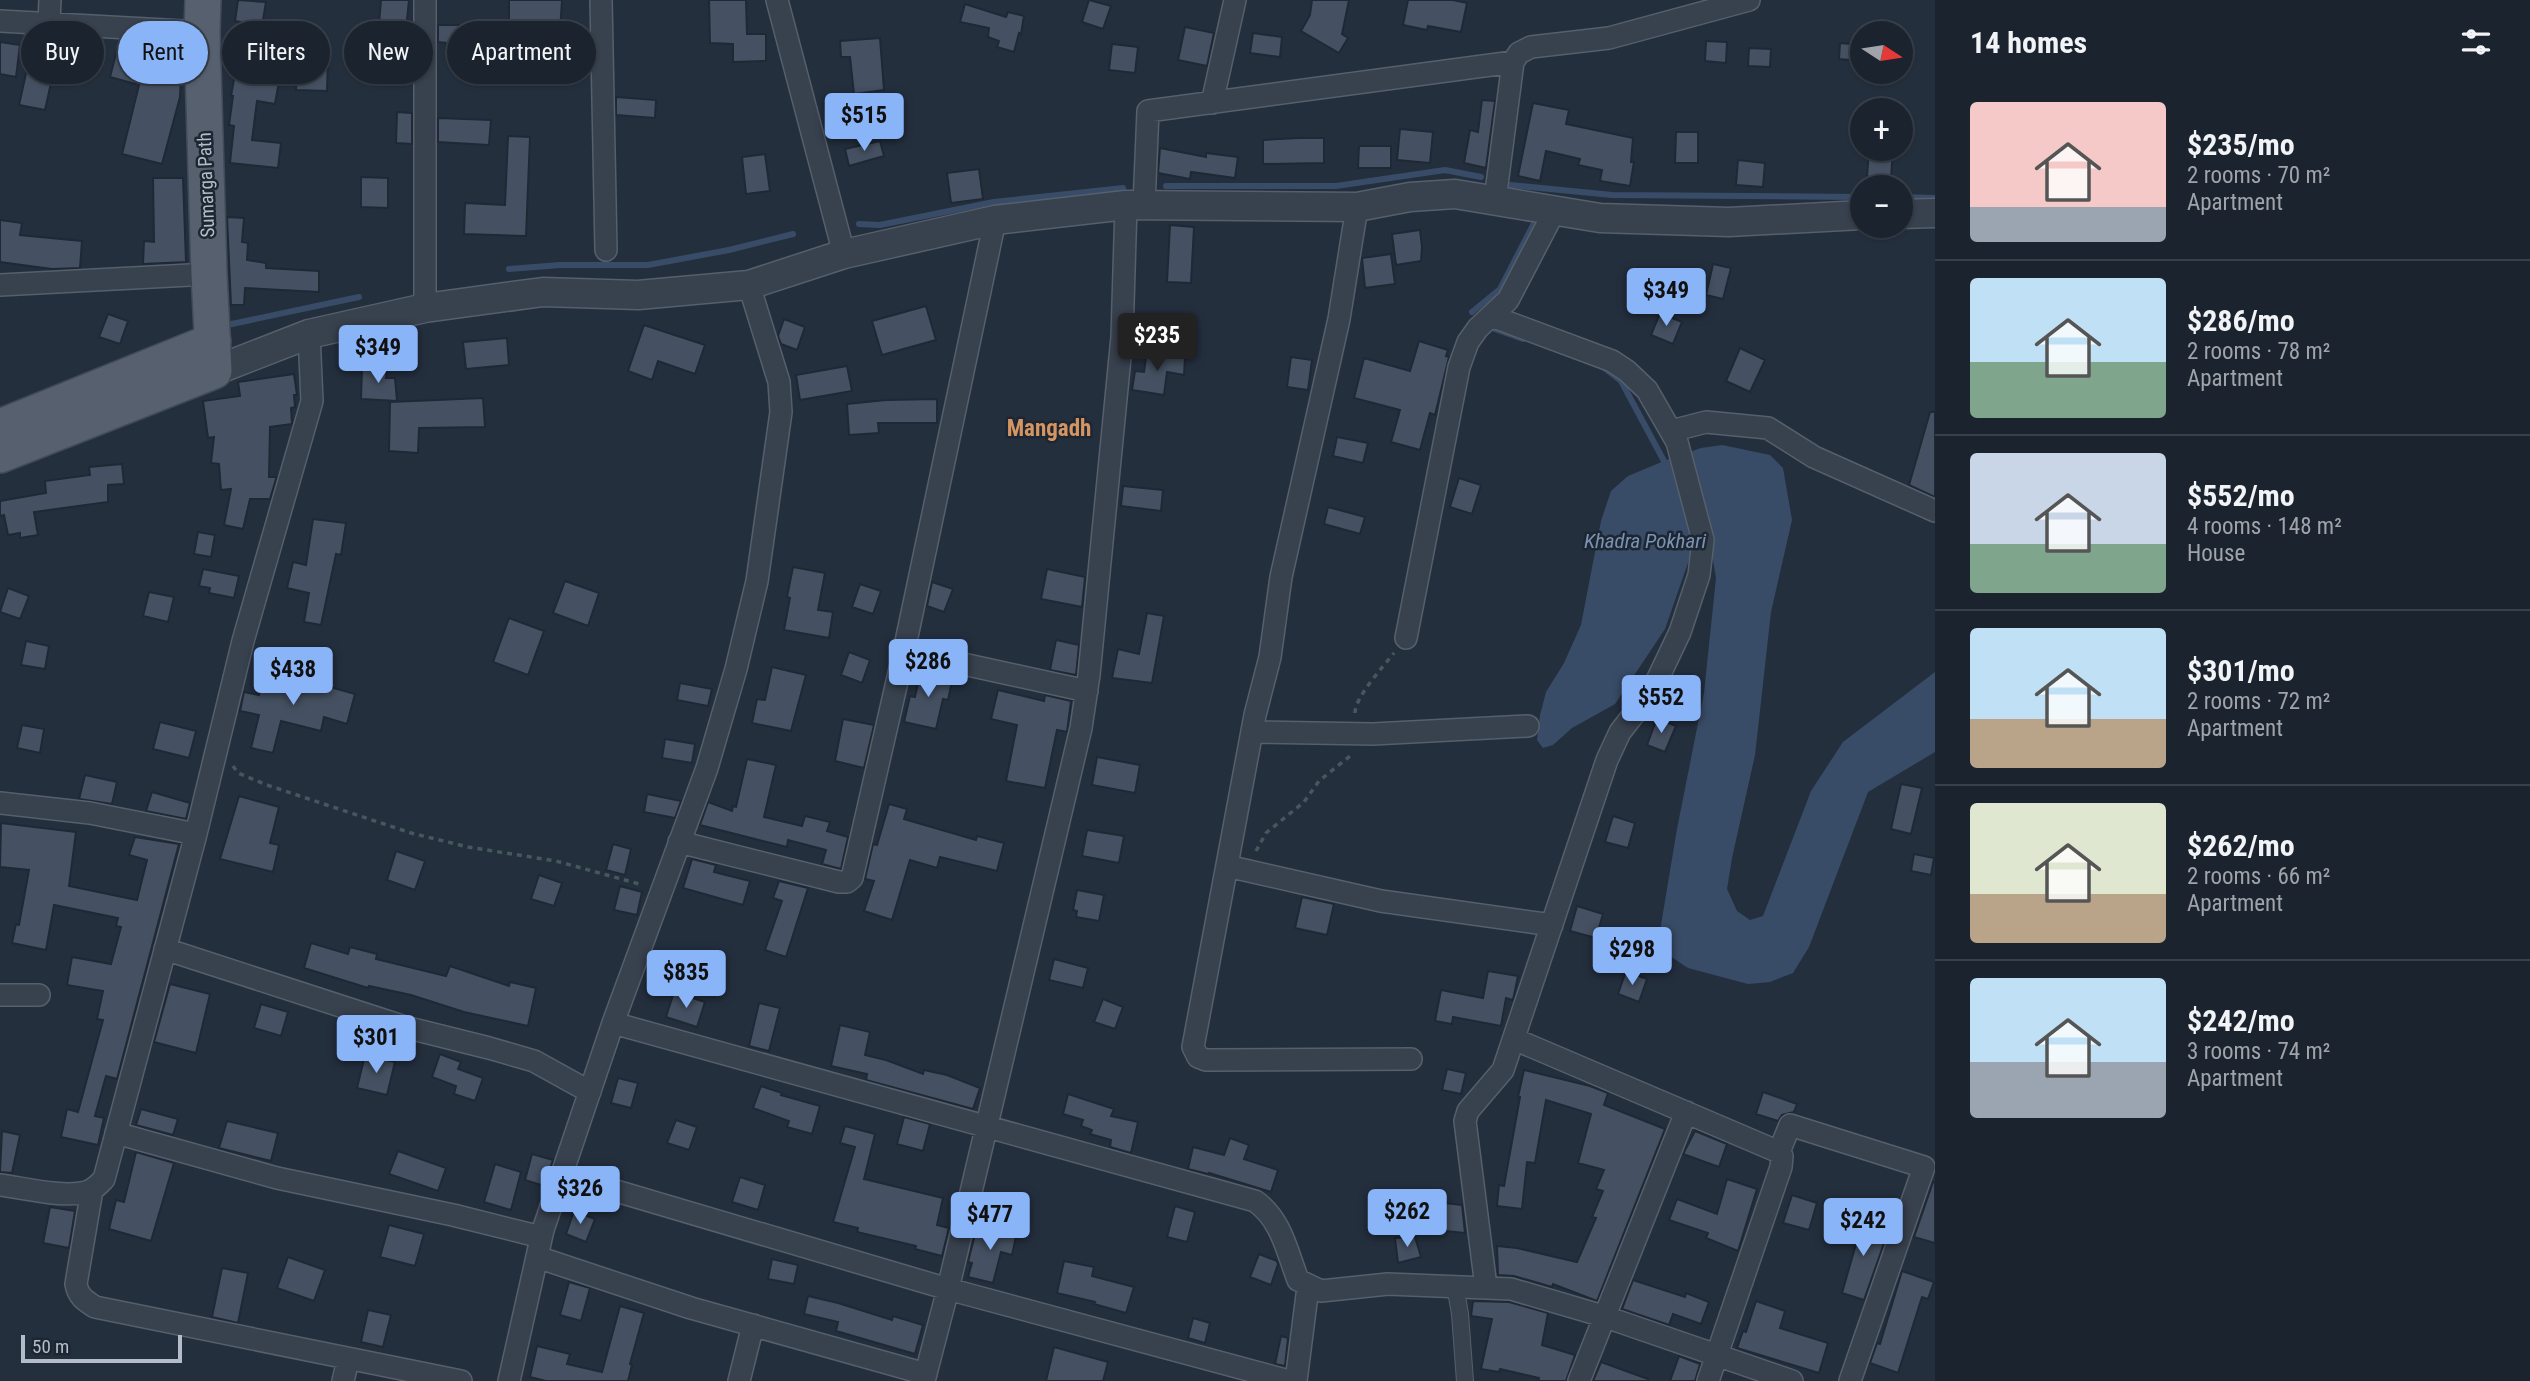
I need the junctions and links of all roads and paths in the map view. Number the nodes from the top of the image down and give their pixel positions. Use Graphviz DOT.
graph roads {
  1 [pos="50,0"];
  2 [pos="425,0"];
  3 [pos="601,0"];
  4 [pos="778,0"];
  5 [pos="1235,0"];
  6 [pos="1749,0"];
  7 [pos="1722,4"];
  8 [pos="202,16"];
  9 [pos="0,21"];
  10 [pos="49,21"];
  11 [pos="93,21"];
  12 [pos="21,22"];
  13 [pos="1513,62"];
  14 [pos="1212,103"];
  15 [pos="1495,200"];
  16 [pos="1135,205"];
  17 [pos="1357,207"];
  18 [pos="1555,211"];
  19 [pos="1935,213"];
  20 [pos="1913,214"];
  21 [pos="1850,216"];
  22 [pos="995,220"];
  23 [pos="606,250"];
  24 [pos="844,254"];
  25 [pos="209,274"];
  26 [pos="0,285"];
  27 [pos="750,285"];
  28 [pos="425,309"];
  29 [pos="1491,316"];
  30 [pos="309,334"];
  31 [pos="214,356"];
  32 [pos="0,427"];
  33 [pos="1674,436"];
  34 [pos="0,455"];
  35 [pos="1935,511"];
  36 [pos="1406,638"];
  37 [pos="904,651"];
  38 [pos="1087,691"];
  39 [pos="1528,726"];
  40 [pos="1252,732"];
  41 [pos="1358,734"];
  42 [pos="216,751"];
  43 [pos="0,803"];
  44 [pos="196,834"];
  45 [pos="679,842"];
  46 [pos="1237,868"];
  47 [pos="662,890"];
  48 [pos="1552,925"];
  49 [pos="165,949"];
  50 [pos="0,995"];
  51 [pos="39,995"];
  52 [pos="613,1023"];
  53 [pos="1514,1039"];
  54 [pos="1411,1059"];
  55 [pos="590,1091"];
  56 [pos="1686,1112"];
  57 [pos="986,1128"];
  58 [pos="116,1133"];
  59 [pos="1779,1152"];
  60 [pos="562,1175"];
  61 [pos="0,1185"];
  62 [pos="92,1189"];
  63 [pos="539,1247"];
  64 [pos="1455,1285"];
  65 [pos="1308,1287"];
  66 [pos="1486,1287"];
  67 [pos="948,1289"];
  68 [pos="1604,1316"];
  69 [pos="753,1325"];
  70 [pos="1717,1356"];
  71 [pos="348,1360"];
  72 [pos="925,1378"];
  73 [pos="343,1381"];
  74 [pos="461,1381"];
  75 [pos="509,1381"];
  76 [pos="738,1381"];
  77 [pos="1289,1381"];
  78 [pos="1296,1381"];
  79 [pos="1465,1381"];
  80 [pos="1579,1381"];
  81 [pos="1708,1381"];
  82 [pos="1792,1381"];
  83 [pos="1850,1381"];
  1 -- 10 [label="street"];
  2 -- 28 [label="street"];
  3 -- 23 [label="street"];
  4 -- 24 [label="street"];
  5 -- 14 [label="street"];
  6 -- 7 [label="street"];
  7 -- 13 [label="street"];
  8 -- 11 [label="street"];
  8 -- 25 [label="main road, Sumarga Path"];
  9 -- 12 [label="street"];
  13 -- 14 [label="street"];
  13 -- 15 [label="street"];
  14 -- 16 [label="street"];
  15 -- 17 [label="street"];
  15 -- 18 [label="street"];
  16 -- 17 [label="street"];
  16 -- 22 [label="street"];
  16 -- 38 [label="street"];
  17 -- 40 [label="street"];
  18 -- 21 [label="street"];
  18 -- 29 [label="street"];
  19 -- 20 [label="street"];
  22 -- 24 [label="street"];
  22 -- 37 [label="street"];
  24 -- 27 [label="street"];
  25 -- 26 [label="street"];
  25 -- 31 [label="main road, Sumarga Path"];
  27 -- 28 [label="street"];
  27 -- 45 [label="street"];
  28 -- 30 [label="street"];
  29 -- 33 [label="street"];
  29 -- 36 [label="street"];
  30 -- 31 [label="street"];
  30 -- 42 [label="street"];
  31 -- 32 [label="main road"];
  31 -- 34 [label="main road"];
  33 -- 35 [label="street"];
  33 -- 48 [label="street"];
  36 -- 41 [label="path"];
  37 -- 38 [label="street"];
  37 -- 45 [label="street"];
  38 -- 57 [label="street"];
  39 -- 41 [label="street"];
  40 -- 41 [label="street"];
  40 -- 46 [label="street"];
  41 -- 46 [label="path"];
  42 -- 44 [label="street"];
  42 -- 47 [label="path"];
  43 -- 44 [label="street"];
  44 -- 49 [label="street"];
  45 -- 47 [label="street"];
  46 -- 48 [label="street"];
  46 -- 54 [label="street"];
  47 -- 52 [label="street"];
  48 -- 53 [label="street"];
  49 -- 55 [label="street"];
  49 -- 58 [label="street"];
  50 -- 51 [label="street"];
  52 -- 55 [label="street"];
  52 -- 57 [label="street"];
  53 -- 56 [label="street"];
  53 -- 66 [label="street"];
  55 -- 60 [label="street"];
  56 -- 59 [label="street"];
  56 -- 68 [label="street"];
  57 -- 65 [label="street"];
  57 -- 67 [label="street"];
  58 -- 62 [label="street"];
  58 -- 63 [label="street"];
  59 -- 70 [label="street"];
  59 -- 83 [label="street"];
  60 -- 63 [label="street"];
  60 -- 67 [label="street"];
  61 -- 62 [label="street"];
  62 -- 71 [label="street"];
  63 -- 69 [label="street"];
  63 -- 75 [label="street"];
  64 -- 65 [label="street"];
  64 -- 66 [label="street"];
  64 -- 79 [label="street"];
  65 -- 78 [label="street"];
  66 -- 68 [label="street"];
  67 -- 72 [label="street"];
  67 -- 77 [label="street"];
  68 -- 70 [label="street"];
  68 -- 80 [label="street"];
  69 -- 72 [label="street"];
  69 -- 76 [label="street"];
  70 -- 81 [label="street"];
  70 -- 82 [label="street"];
  71 -- 73 [label="street"];
  71 -- 74 [label="street"];
}
